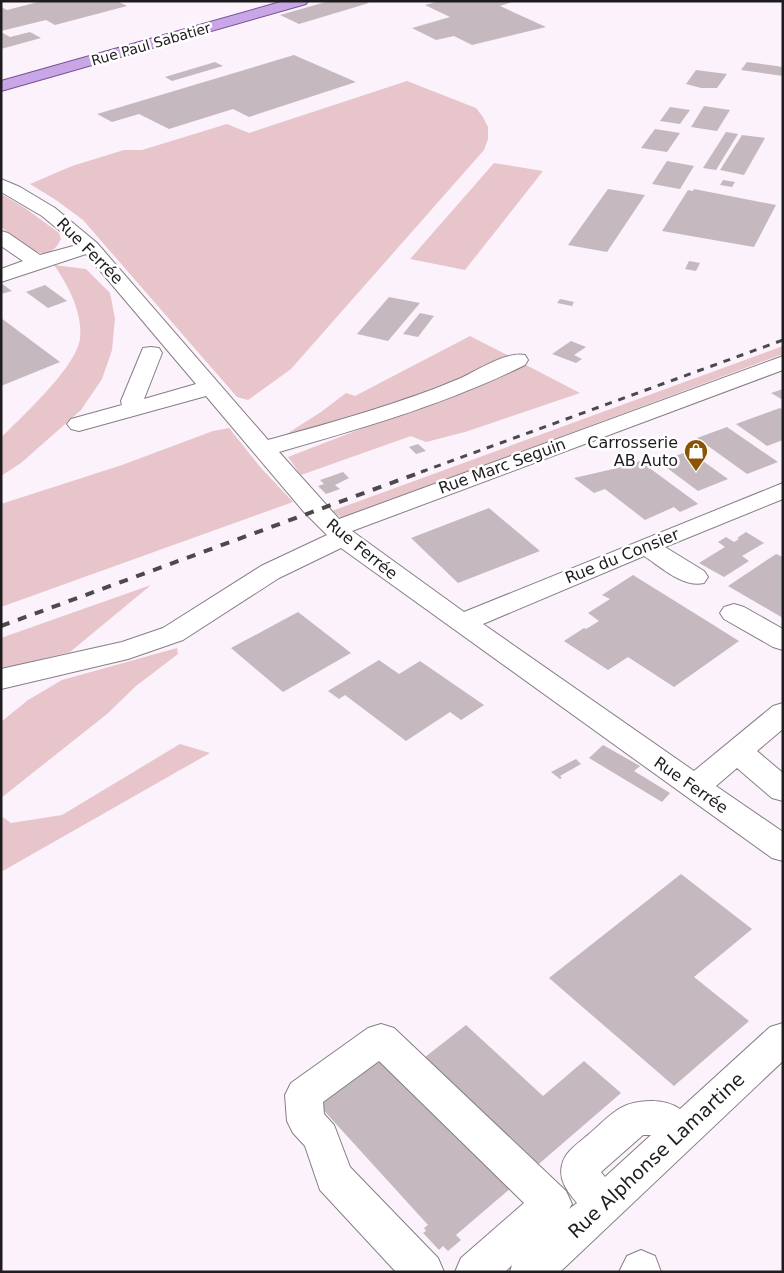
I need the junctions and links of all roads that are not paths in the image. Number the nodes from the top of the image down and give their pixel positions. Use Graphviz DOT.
graph roads {
  1 [pos="287,1"];
  2 [pos="300,1"];
  3 [pos="1,82"];
  4 [pos="1,86"];
  5 [pos="1,184"];
  6 [pos="1,237"];
  7 [pos="90,247"];
  8 [pos="38,263"];
  9 [pos="1,276"];
  10 [pos="151,352"];
  11 [pos="517,360"];
  12 [pos="783,362"];
  13 [pos="212,388"];
  14 [pos="135,408"];
  15 [pos="79,424"];
  16 [pos="264,449"];
  17 [pos="783,490"];
  18 [pos="338,533"];
  19 [pos="647,547"];
  20 [pos="696,577"];
  21 [pos="734,612"];
  22 [pos="462,624"];
  23 [pos="783,641"];
  24 [pos="1,679"];
  25 [pos="777,726"];
  26 [pos="737,752"];
  27 [pos="694,787"];
  28 [pos="783,790"];
  29 [pos="783,849"];
  30 [pos="783,1038"];
  31 [pos="424,1272"];
  32 [pos="475,1272"];
  33 [pos="530,1272"];
  1 -- 3 [label="main road, Rue Paul Sabatier"];
  2 -- 4 [label="main road, Rue Paul Sabatier"];
  5 -- 7 [label="street, Rue Ferrée"];
  6 -- 8 [label="street"];
  7 -- 8 [label="street"];
  7 -- 13 [label="street, Rue Ferrée"];
  8 -- 9 [label="street"];
  10 -- 14 [label="street"];
  11 -- 16 [label="street"];
  12 -- 18 [label="street, Rue Marc Seguin"];
  13 -- 14 [label="street"];
  13 -- 16 [label="street, Rue Ferrée"];
  14 -- 15 [label="street"];
  16 -- 18 [label="street, Rue Ferrée"];
  17 -- 19 [label="street, Rue du Consier"];
  18 -- 22 [label="street, Rue Ferrée"];
  18 -- 24 [label="street, Rue Marc Seguin"];
  19 -- 20 [label="street"];
  19 -- 22 [label="street, Rue du Consier"];
  21 -- 23 [label="street"];
  22 -- 27 [label="street, Rue Ferrée"];
  25 -- 26 [label="street"];
  26 -- 27 [label="street"];
  26 -- 28 [label="street"];
  27 -- 29 [label="street, Rue Ferrée"];
  30 -- 33 [label="street, Rue Alphonse Lamartine"];
  31 -- 32 [label="street"];
}
